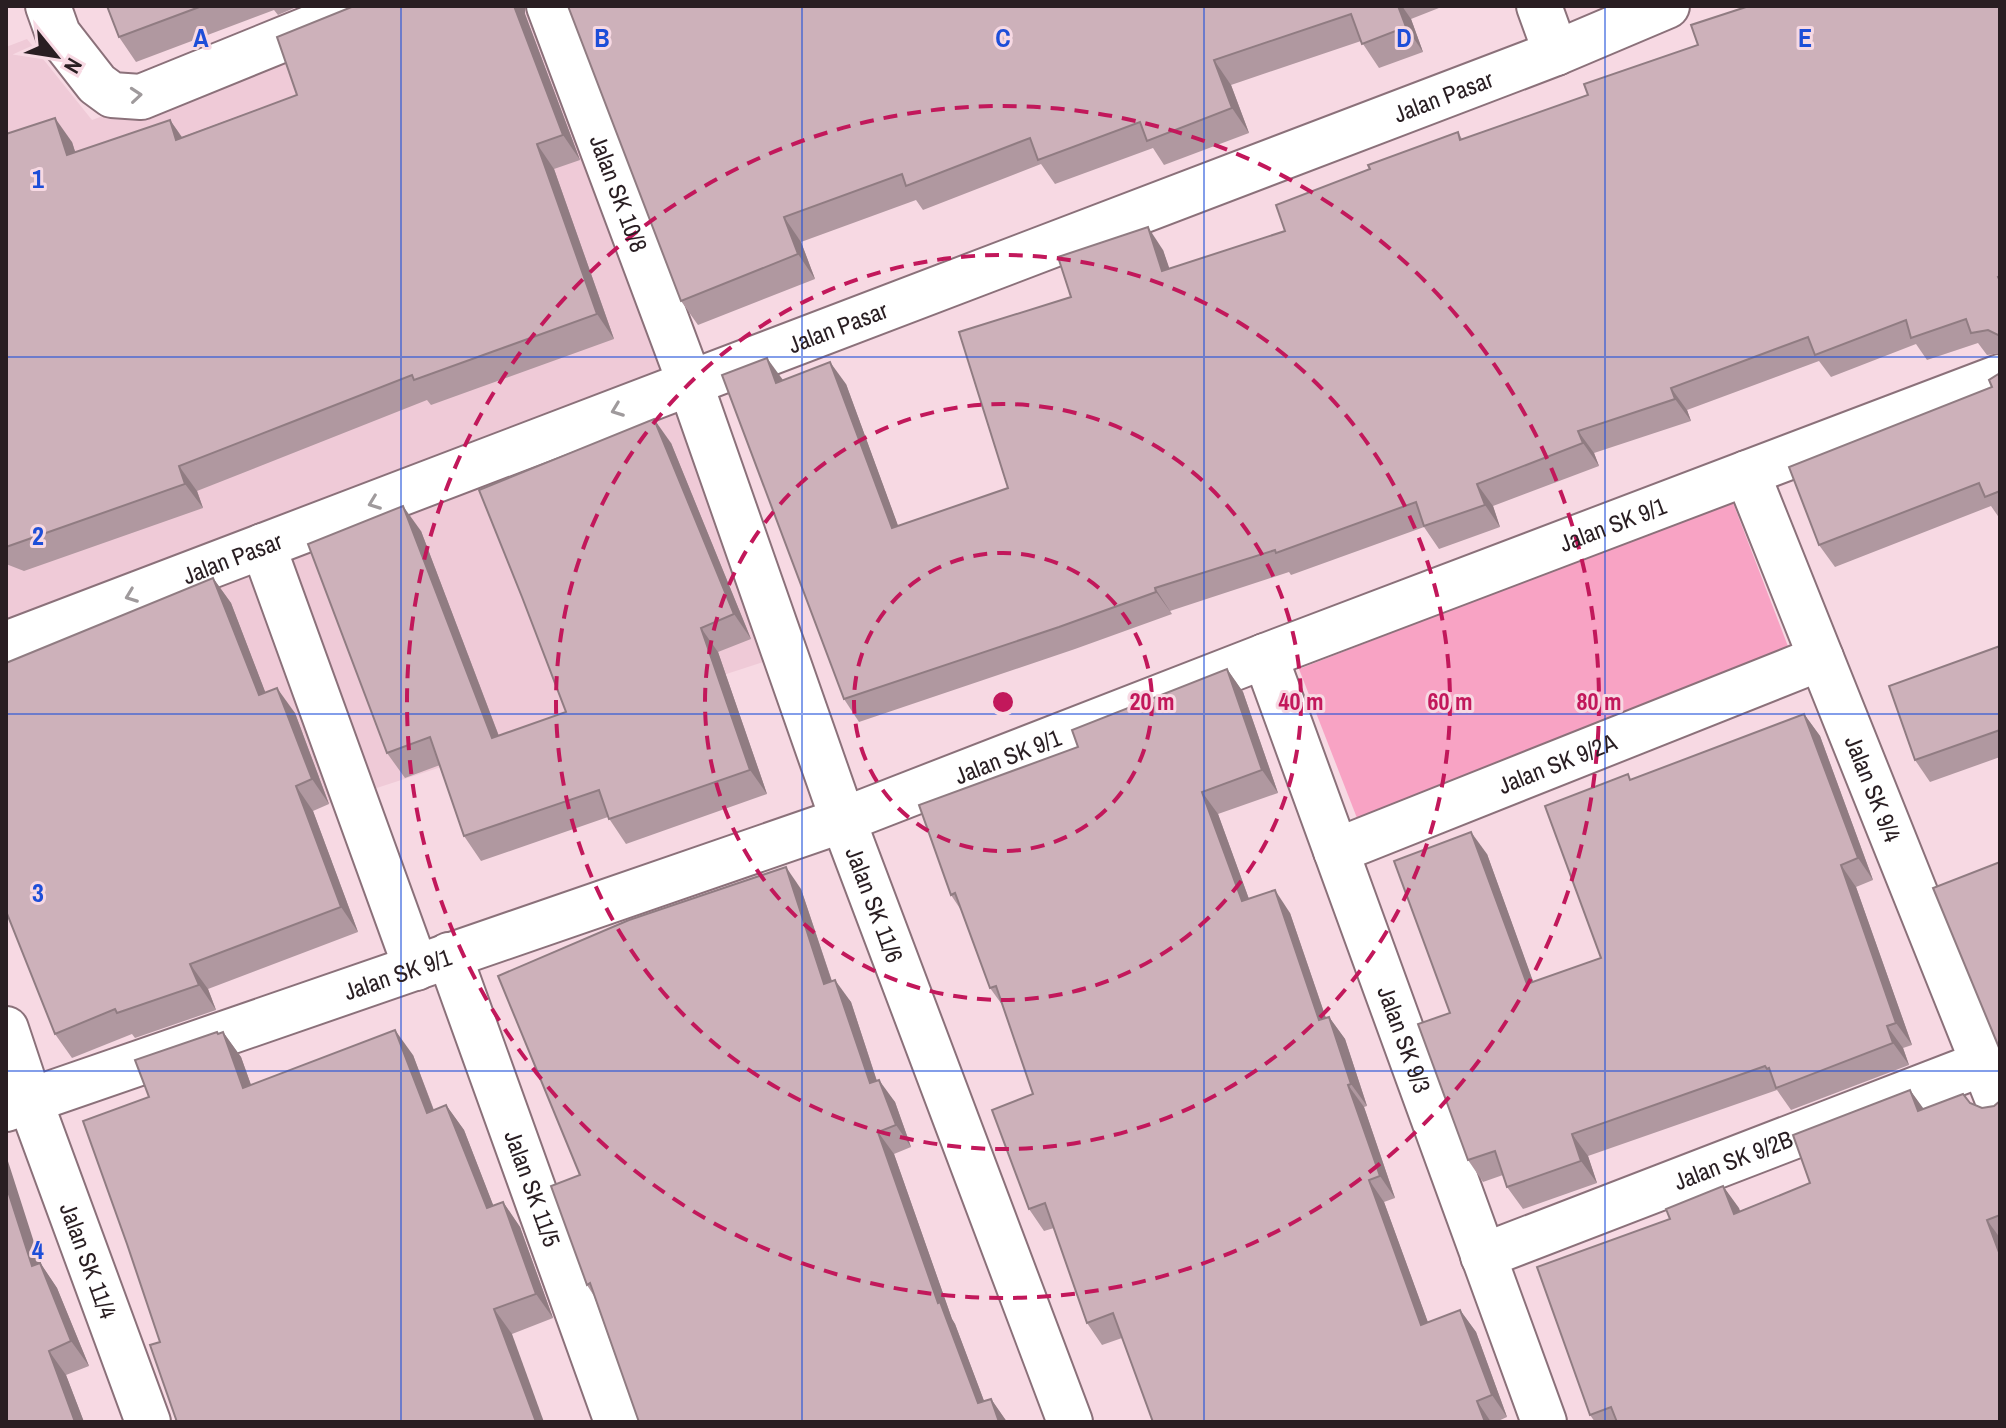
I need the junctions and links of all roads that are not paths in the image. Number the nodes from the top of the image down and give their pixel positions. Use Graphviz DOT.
graph roads {
  1 [pos="365,6"];
  2 [pos="549,6"];
  3 [pos="1539,6"];
  4 [pos="1667,6"];
  5 [pos="53,20"];
  6 [pos="1556,53"];
  7 [pos="2000,377"];
  8 [pos="690,383"];
  9 [pos="1747,473"];
  10 [pos="263,546"];
  11 [pos="6,644"];
  12 [pos="1265,656"];
  13 [pos="1821,658"];
  14 [pos="843,820"];
  15 [pos="1336,851"];
  16 [pos="432,962"];
  17 [pos="6,1029"];
  18 [pos="1984,1063"];
  19 [pos="18,1105"];
  20 [pos="2000,1105"];
  21 [pos="1483,1256"];
  22 [pos="148,1422"];
  23 [pos="617,1422"];
  24 [pos="1070,1422"];
  25 [pos="1544,1422"];
  5 -- 1 [label="street, one-way"];
  2 -- 8 [label="street, Jalan SK 10/8"];
  3 -- 6 [label="street"];
  4 -- 6 [label="street, Jalan Pasar"];
  6 -- 8 [label="street, Jalan Pasar"];
  7 -- 9 [label="street, Jalan SK 9/1"];
  8 -- 10 [label="street, Jalan Pasar, one-way"];
  8 -- 14 [label="street, Jalan SK 11/6"];
  9 -- 12 [label="street, Jalan SK 9/1"];
  9 -- 13 [label="street, Jalan SK 9/4"];
  10 -- 11 [label="street, Jalan Pasar, one-way"];
  10 -- 16 [label="street, Jalan SK 11/5"];
  12 -- 14 [label="street, Jalan SK 9/1"];
  12 -- 15 [label="street, Jalan SK 9/3"];
  13 -- 15 [label="street, Jalan SK 9/2A"];
  13 -- 18 [label="street, Jalan SK 9/4"];
  14 -- 16 [label="street, Jalan SK 9/1"];
  14 -- 24 [label="street, Jalan SK 11/6"];
  15 -- 21 [label="street, Jalan SK 9/3"];
  16 -- 19 [label="street, Jalan SK 9/1"];
  16 -- 23 [label="street, Jalan SK 11/5"];
  17 -- 19 [label="street, Jalan SK 11/4"];
  18 -- 20 [label="street, Jalan SK 9/4"];
  18 -- 21 [label="street, Jalan SK 9/2B"];
  19 -- 22 [label="street, Jalan SK 11/4"];
  21 -- 25 [label="street, Jalan SK 9/3"];
}
